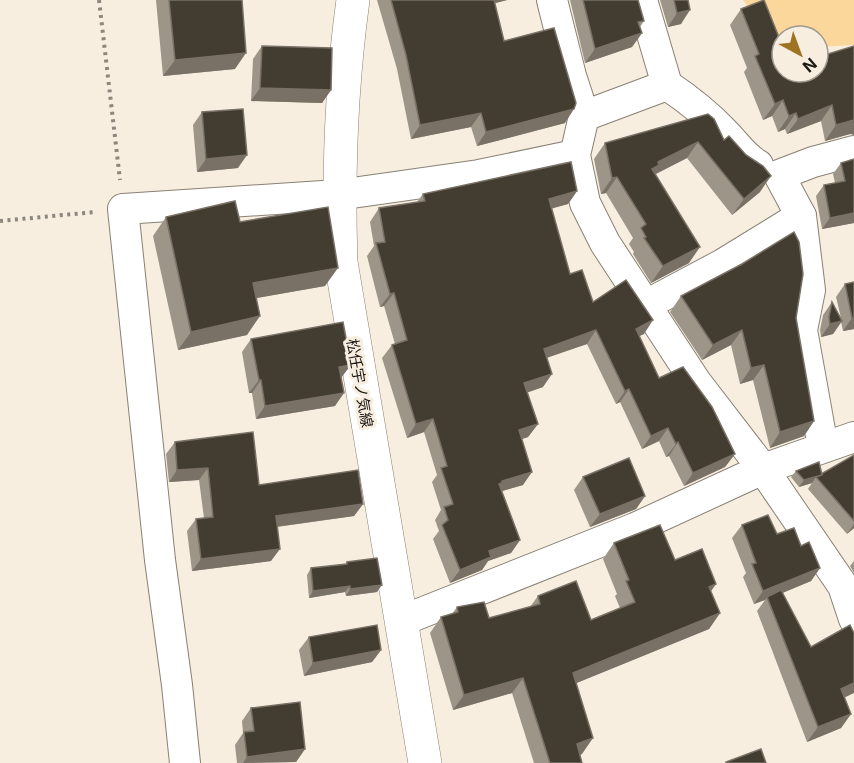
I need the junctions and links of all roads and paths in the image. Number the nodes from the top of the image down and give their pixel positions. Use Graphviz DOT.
graph roads {
  1 [pos="99,0"];
  2 [pos="353,0"];
  3 [pos="552,0"];
  4 [pos="642,0"];
  5 [pos="667,85"];
  6 [pos="584,116"];
  7 [pos="854,151"];
  8 [pos="575,154"];
  9 [pos="779,175"];
  10 [pos="338,195"];
  11 [pos="123,209"];
  12 [pos="801,216"];
  13 [pos="0,221"];
  14 [pos="646,305"];
  15 [pos="854,437"];
  16 [pos="823,447"];
  17 [pos="763,469"];
  18 [pos="854,619"];
  19 [pos="401,621"];
  20 [pos="185,763"];
  21 [pos="425,763"];
  1 -- 11 [label="path"];
  2 -- 10 [label="main road, 松任宇ノ気線"];
  3 -- 6 [label="street"];
  4 -- 5 [label="street"];
  5 -- 6 [label="street"];
  5 -- 9 [label="street"];
  6 -- 8 [label="street"];
  7 -- 9 [label="street"];
  8 -- 10 [label="street"];
  8 -- 14 [label="street"];
  9 -- 12 [label="street"];
  10 -- 11 [label="street"];
  10 -- 19 [label="main road, 松任宇ノ気線"];
  11 -- 13 [label="path"];
  11 -- 20 [label="street"];
  12 -- 14 [label="street"];
  12 -- 16 [label="street"];
  14 -- 17 [label="street"];
  15 -- 16 [label="street"];
  16 -- 17 [label="street"];
  17 -- 18 [label="street"];
  17 -- 19 [label="street"];
  19 -- 21 [label="main road, 松任宇ノ気線"];
}
